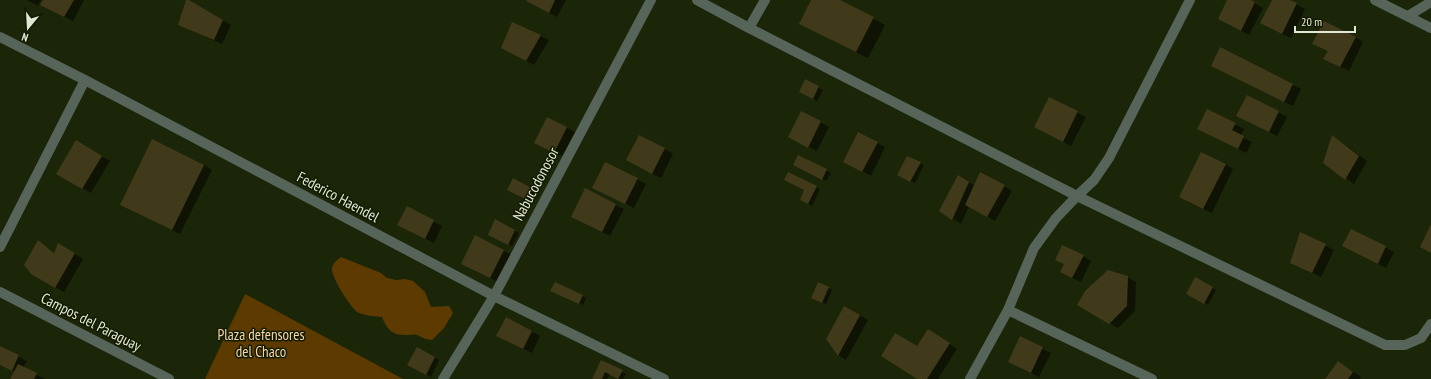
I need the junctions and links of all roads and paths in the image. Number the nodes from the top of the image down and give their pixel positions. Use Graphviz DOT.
graph roads {
  1 [pos="651,0"];
  2 [pos="697,0"];
  3 [pos="765,0"];
  4 [pos="1190,0"];
  5 [pos="1375,0"];
  6 [pos="1431,2"];
  7 [pos="1408,16"];
  8 [pos="749,28"];
  9 [pos="1431,28"];
  10 [pos="0,37"];
  11 [pos="85,80"];
  12 [pos="1076,196"];
  13 [pos="0,247"];
  14 [pos="0,292"];
  15 [pos="494,296"];
  16 [pos="1008,310"];
  17 [pos="1431,324"];
  18 [pos="169,379"];
  19 [pos="443,379"];
  20 [pos="664,379"];
  21 [pos="970,379"];
  22 [pos="1152,379"];
  1 -- 15 [label="street, Nabucodonosor"];
  2 -- 8 [label="street"];
  3 -- 8 [label="street"];
  4 -- 12 [label="street"];
  5 -- 7 [label="street"];
  6 -- 7 [label="street"];
  7 -- 9 [label="street"];
  8 -- 12 [label="street"];
  10 -- 11 [label="street, Federico Haendel"];
  11 -- 13 [label="street"];
  11 -- 15 [label="street, Federico Haendel"];
  12 -- 16 [label="street"];
  12 -- 17 [label="street"];
  14 -- 18 [label="street, Campos del Paraguay"];
  15 -- 19 [label="street, Nabucodonosor"];
  15 -- 20 [label="street, Federico Haendel"];
  16 -- 21 [label="street"];
  16 -- 22 [label="street"];
}
